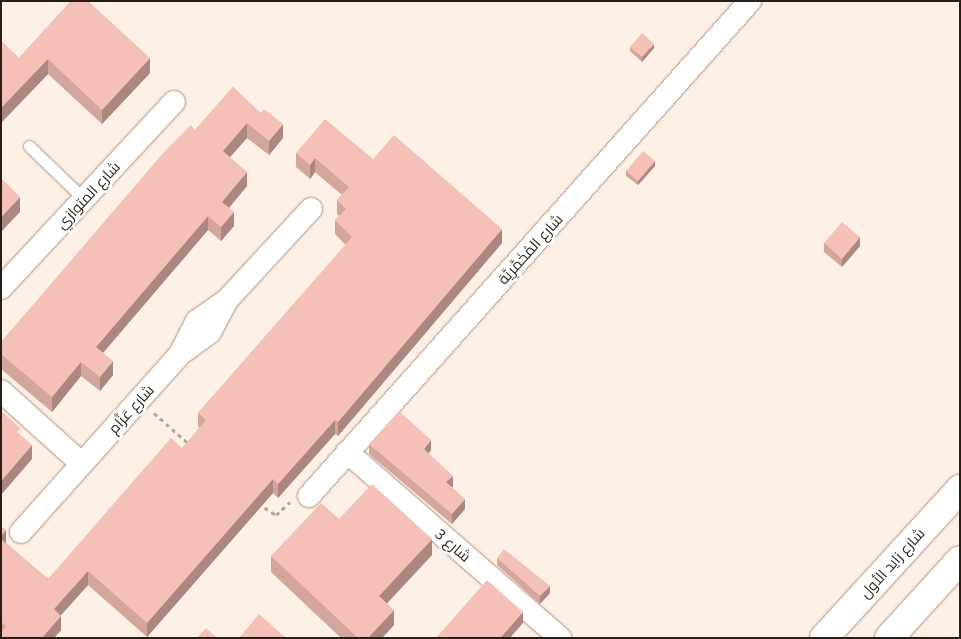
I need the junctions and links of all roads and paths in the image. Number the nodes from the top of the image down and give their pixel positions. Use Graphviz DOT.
graph roads {
  1 [pos="750,1"];
  2 [pos="174,102"];
  3 [pos="29,146"];
  4 [pos="84,199"];
  5 [pos="311,209"];
  6 [pos="1,288"];
  7 [pos="1,392"];
  8 [pos="138,400"];
  9 [pos="197,451"];
  10 [pos="347,452"];
  11 [pos="81,464"];
  12 [pos="960,488"];
  13 [pos="313,491"];
  14 [pos="256,501"];
  15 [pos="21,532"];
  16 [pos="960,560"];
  17 [pos="923,601"];
  18 [pos="560,638"];
  19 [pos="824,638"];
  20 [pos="890,638"];
  21 [pos="906,638"];
  1 -- 10 [label="street, شارع المْخَمَّرِيَّة"];
  2 -- 4 [label="street, شارع المتوازي"];
  3 -- 4 [label="lane"];
  4 -- 6 [label="street, شارع المتوازي"];
  5 -- 8 [label="street, شارع عَزَّام"];
  7 -- 11 [label="street"];
  8 -- 9 [label="path"];
  8 -- 11 [label="street, شارع عَزَّام"];
  10 -- 13 [label="street, شارع المْخَمَّرِيَّة"];
  10 -- 18 [label="street, شارع 3"];
  11 -- 15 [label="street, شارع عَزَّام"];
  12 -- 19 [label="main road, شارع زايد الأول"];
  13 -- 14 [label="path"];
  16 -- 17 [label="main road"];
  17 -- 20 [label="main road"];
  17 -- 21 [label="street"];
}
